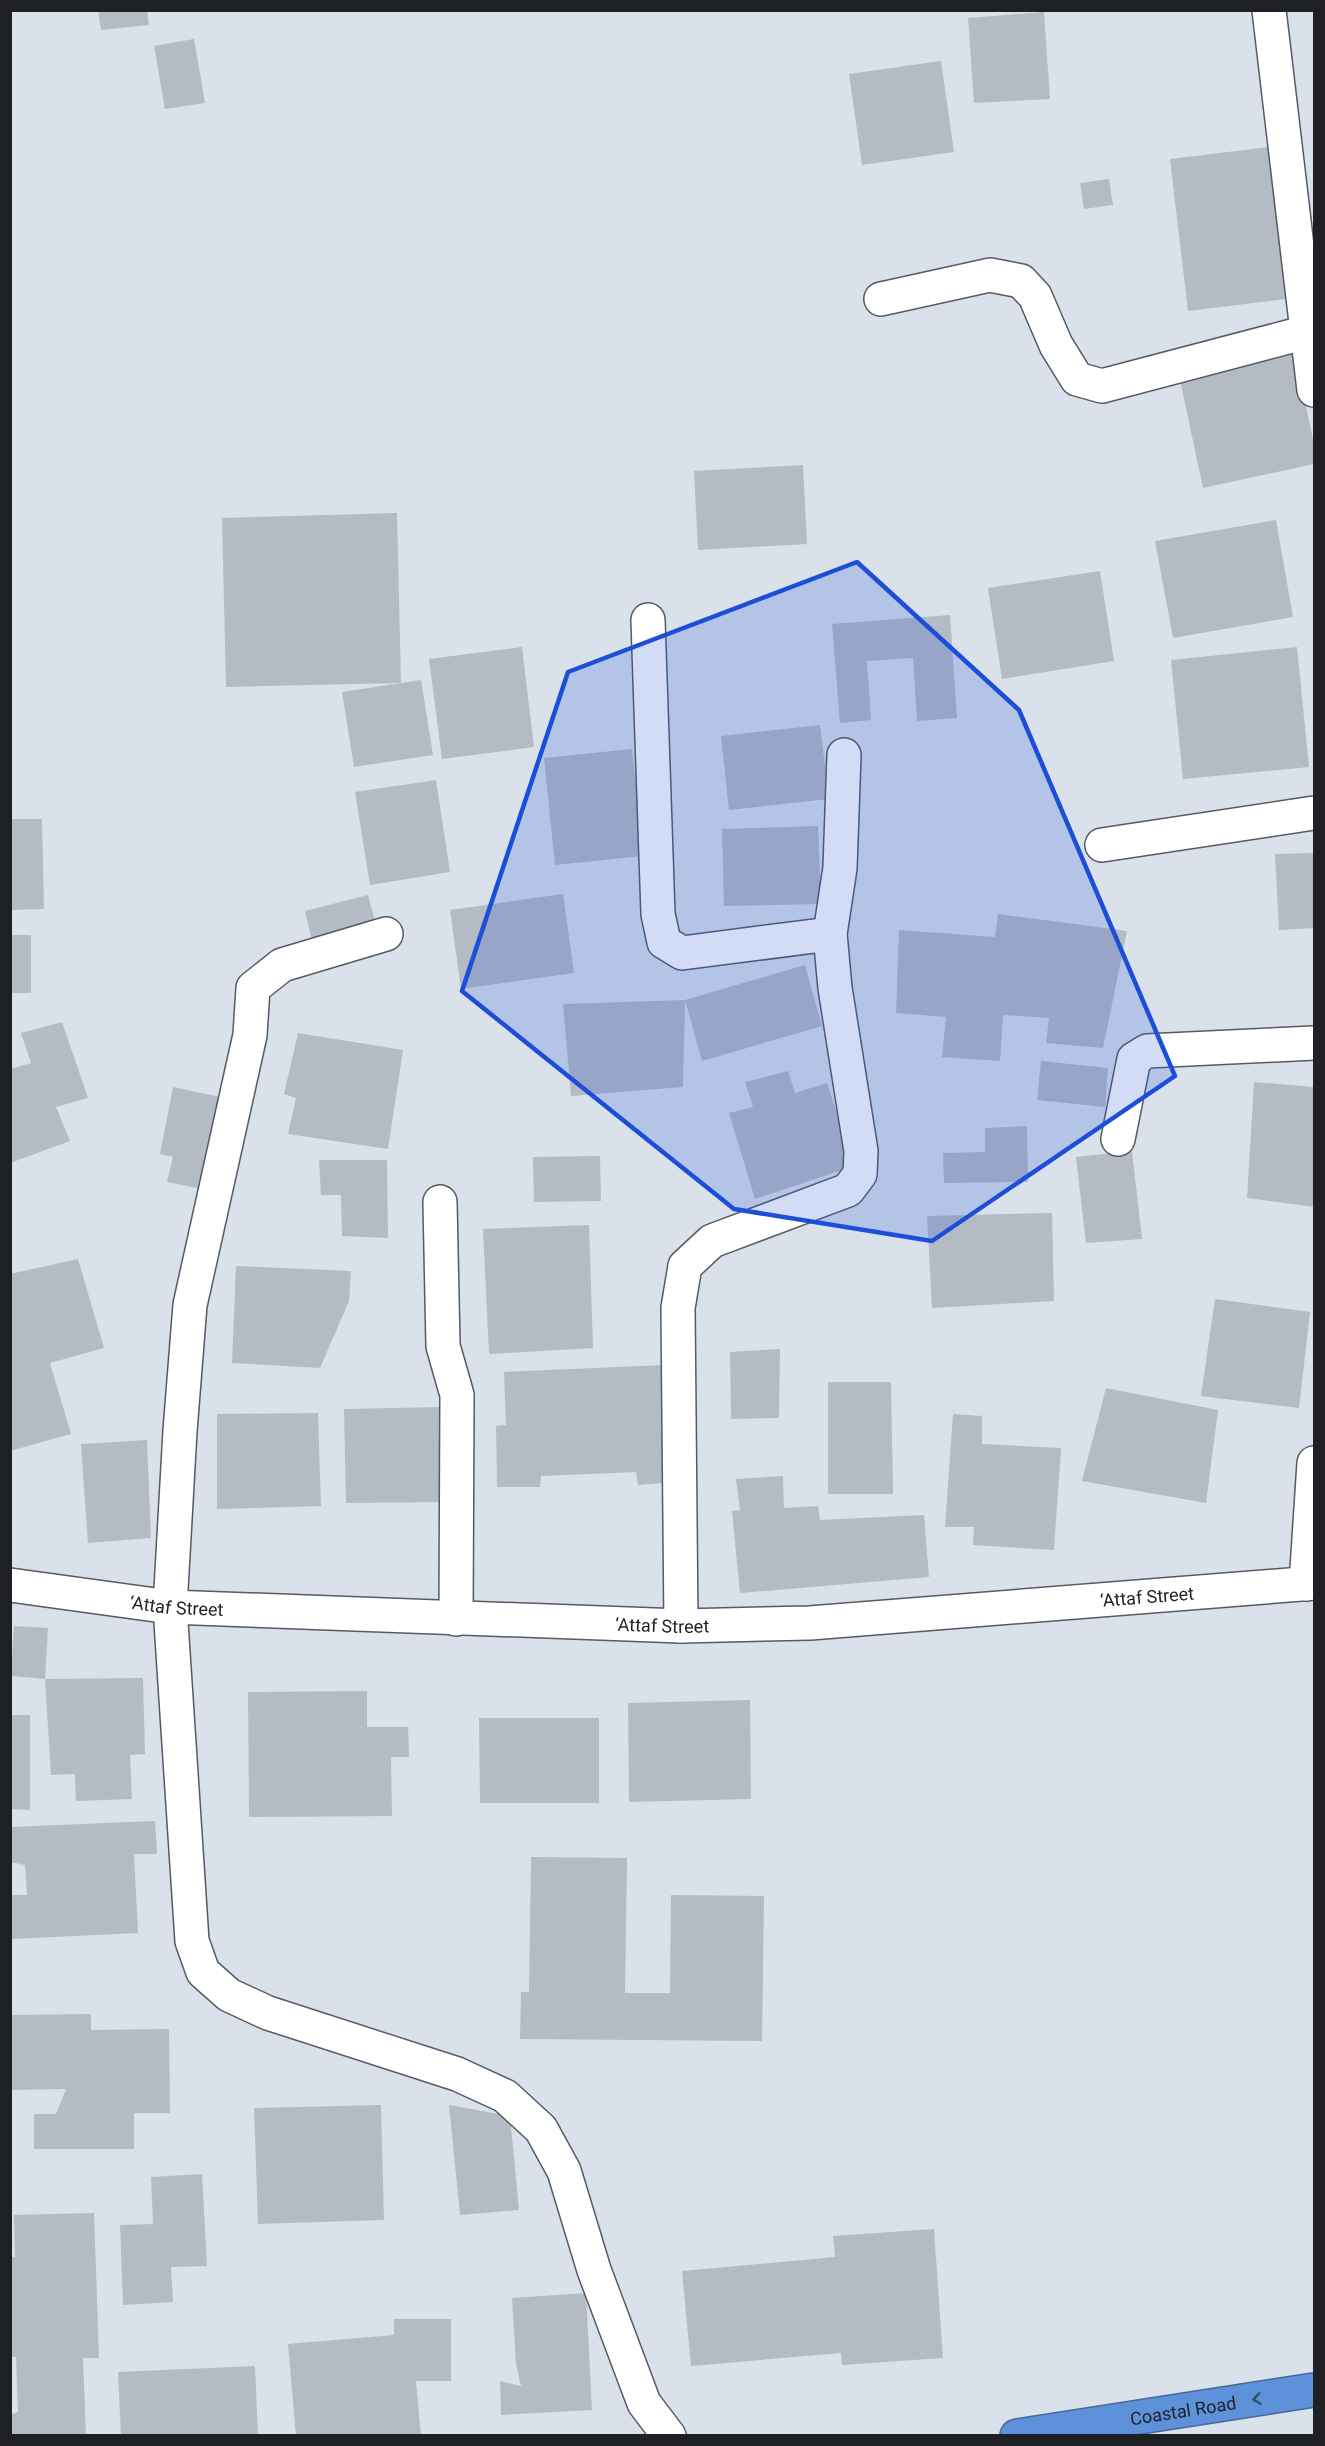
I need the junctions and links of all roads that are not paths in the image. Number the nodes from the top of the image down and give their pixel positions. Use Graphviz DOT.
graph roads {
  1 [pos="1269,10"];
  2 [pos="882,299"];
  3 [pos="1307,332"];
  4 [pos="1314,390"];
  5 [pos="648,620"];
  6 [pos="844,755"];
  7 [pos="1314,813"];
  8 [pos="1102,845"];
  9 [pos="386,934"];
  10 [pos="830,934"];
  11 [pos="1314,1043"];
  12 [pos="1118,1139"];
  13 [pos="440,1202"];
  14 [pos="1314,1463"];
  15 [pos="10,1584"];
  16 [pos="1310,1584"];
  17 [pos="170,1607"];
  18 [pos="456,1618"];
  19 [pos="681,1626"];
  20 [pos="1314,2390"];
  21 [pos="669,2436"];
  22 [pos="1017,2436"];
  1 -- 3 [label="street"];
  2 -- 3 [label="street"];
  3 -- 4 [label="street"];
  5 -- 10 [label="street"];
  6 -- 10 [label="street"];
  7 -- 8 [label="street"];
  9 -- 17 [label="street"];
  10 -- 19 [label="street"];
  11 -- 12 [label="street"];
  13 -- 18 [label="street"];
  14 -- 16 [label="street"];
  15 -- 17 [label="street, ‘Attaf Street"];
  16 -- 19 [label="street, ‘Attaf Street"];
  17 -- 18 [label="street, ‘Attaf Street"];
  17 -- 21 [label="street"];
  18 -- 19 [label="street, ‘Attaf Street"];
  20 -- 22 [label="highway, Coastal Road, one-way"];
}
